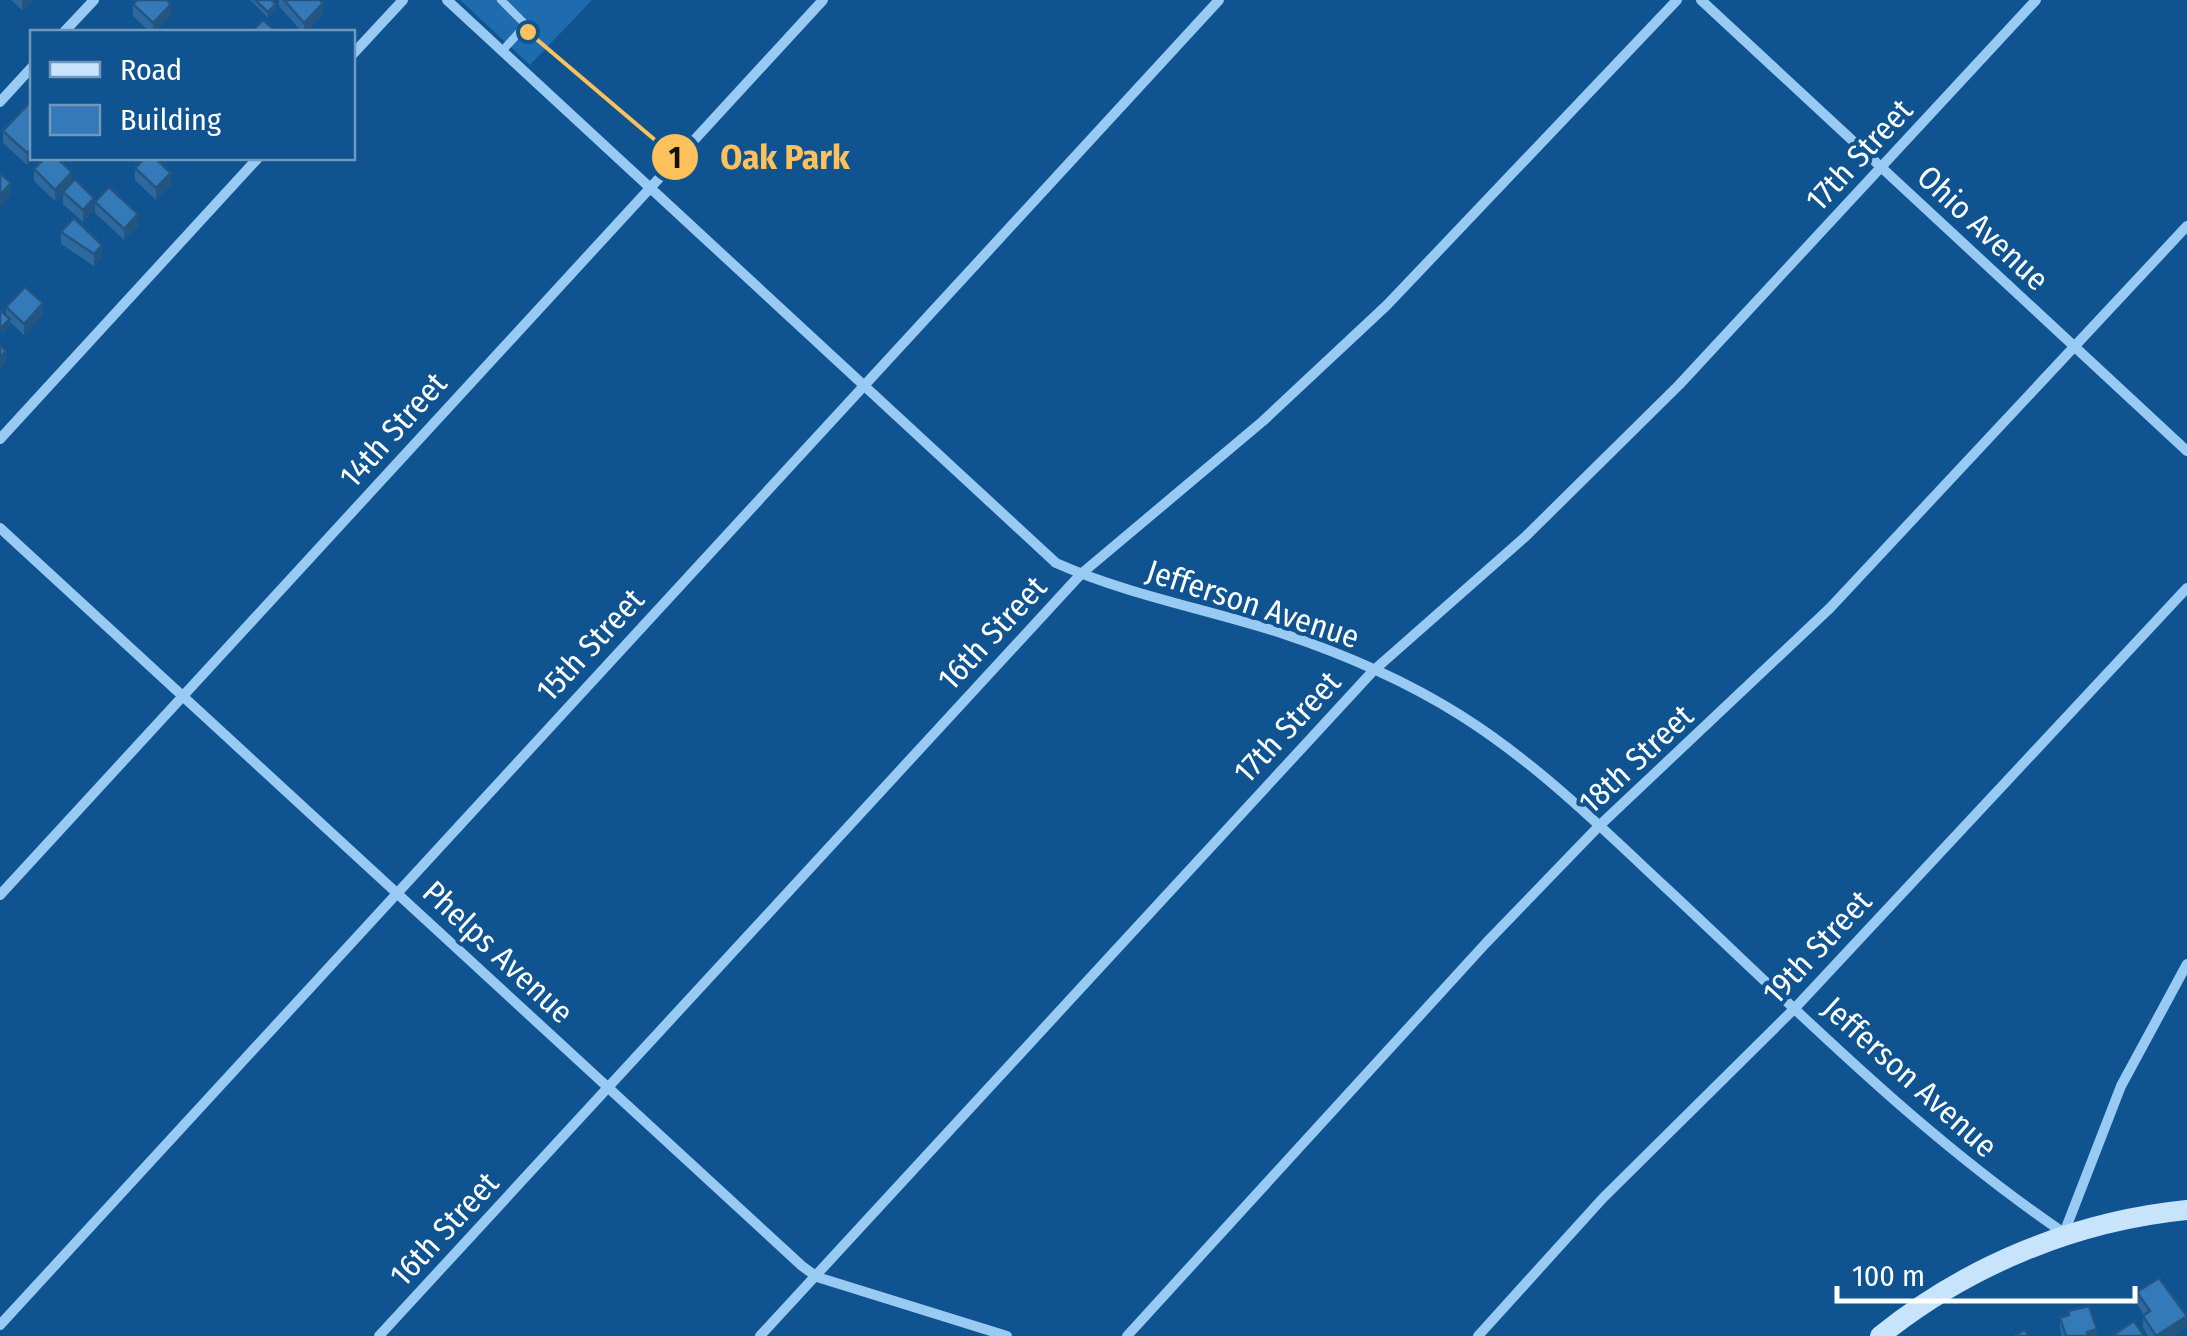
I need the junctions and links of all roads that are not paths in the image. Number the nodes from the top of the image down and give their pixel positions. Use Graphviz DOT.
graph roads {
  1 [pos="94,0"];
  2 [pos="403,0"];
  3 [pos="447,0"];
  4 [pos="500,0"];
  5 [pos="823,0"];
  6 [pos="1219,0"];
  7 [pos="1677,0"];
  8 [pos="1700,0"];
  9 [pos="2036,0"];
  10 [pos="66,30"];
  11 [pos="502,51"];
  12 [pos="355,52"];
  13 [pos="30,69"];
  14 [pos="0,102"];
  15 [pos="256,160"];
  16 [pos="1882,166"];
  17 [pos="649,187"];
  18 [pos="2187,226"];
  19 [pos="2075,346"];
  20 [pos="865,384"];
  21 [pos="0,439"];
  22 [pos="2187,451"];
  23 [pos="0,528"];
  24 [pos="1081,574"];
  25 [pos="2187,588"];
  26 [pos="1373,671"];
  27 [pos="182,697"];
  28 [pos="1599,826"];
  29 [pos="397,893"];
  30 [pos="0,895"];
  31 [pos="2187,964"];
  32 [pos="1795,1008"];
  33 [pos="607,1087"];
  34 [pos="2187,1210"];
  35 [pos="2064,1233"];
  36 [pos="816,1276"];
  37 [pos="0,1325"];
  38 [pos="380,1336"];
  39 [pos="760,1336"];
  40 [pos="1007,1336"];
  41 [pos="1127,1336"];
  42 [pos="1478,1336"];
  43 [pos="1880,1336"];
  1 -- 10 [label="street"];
  2 -- 12 [label="street"];
  3 -- 11 [label="street, Jefferson Avenue"];
  4 -- 11 [label="lane"];
  5 -- 17 [label="street, 14th Street"];
  6 -- 20 [label="street, 15th Street"];
  7 -- 24 [label="street, 16th Street"];
  8 -- 16 [label="street, Ohio Avenue"];
  9 -- 16 [label="street, 17th Street"];
  11 -- 17 [label="street, Jefferson Avenue"];
  13 -- 14 [label="street"];
  15 -- 21 [label="street"];
  16 -- 19 [label="street, Ohio Avenue"];
  16 -- 26 [label="street, 17th Street"];
  17 -- 20 [label="street, Jefferson Avenue"];
  17 -- 27 [label="street, 14th Street"];
  18 -- 19 [label="street, 18th Street"];
  19 -- 22 [label="street, Ohio Avenue"];
  19 -- 28 [label="street, 18th Street"];
  20 -- 24 [label="street, Jefferson Avenue"];
  20 -- 29 [label="street, 15th Street"];
  23 -- 27 [label="street, Phelps Avenue"];
  24 -- 26 [label="street, Jefferson Avenue"];
  24 -- 33 [label="street, 16th Street"];
  25 -- 32 [label="street, 19th Street"];
  26 -- 28 [label="street, Jefferson Avenue"];
  26 -- 36 [label="street, 17th Street"];
  27 -- 29 [label="street, Phelps Avenue"];
  27 -- 30 [label="street, 14th Street"];
  28 -- 32 [label="street, Jefferson Avenue"];
  28 -- 41 [label="street, 18th Street"];
  29 -- 33 [label="street, Phelps Avenue"];
  29 -- 37 [label="street, 15th Street"];
  31 -- 35 [label="street"];
  32 -- 35 [label="street, Jefferson Avenue"];
  32 -- 42 [label="street, 19th Street"];
  33 -- 36 [label="street, Phelps Avenue"];
  33 -- 38 [label="street, 16th Street"];
  34 -- 35 [label="street"];
  35 -- 43 [label="street"];
  36 -- 39 [label="street, 17th Street"];
  36 -- 40 [label="street, Phelps Avenue"];
}
